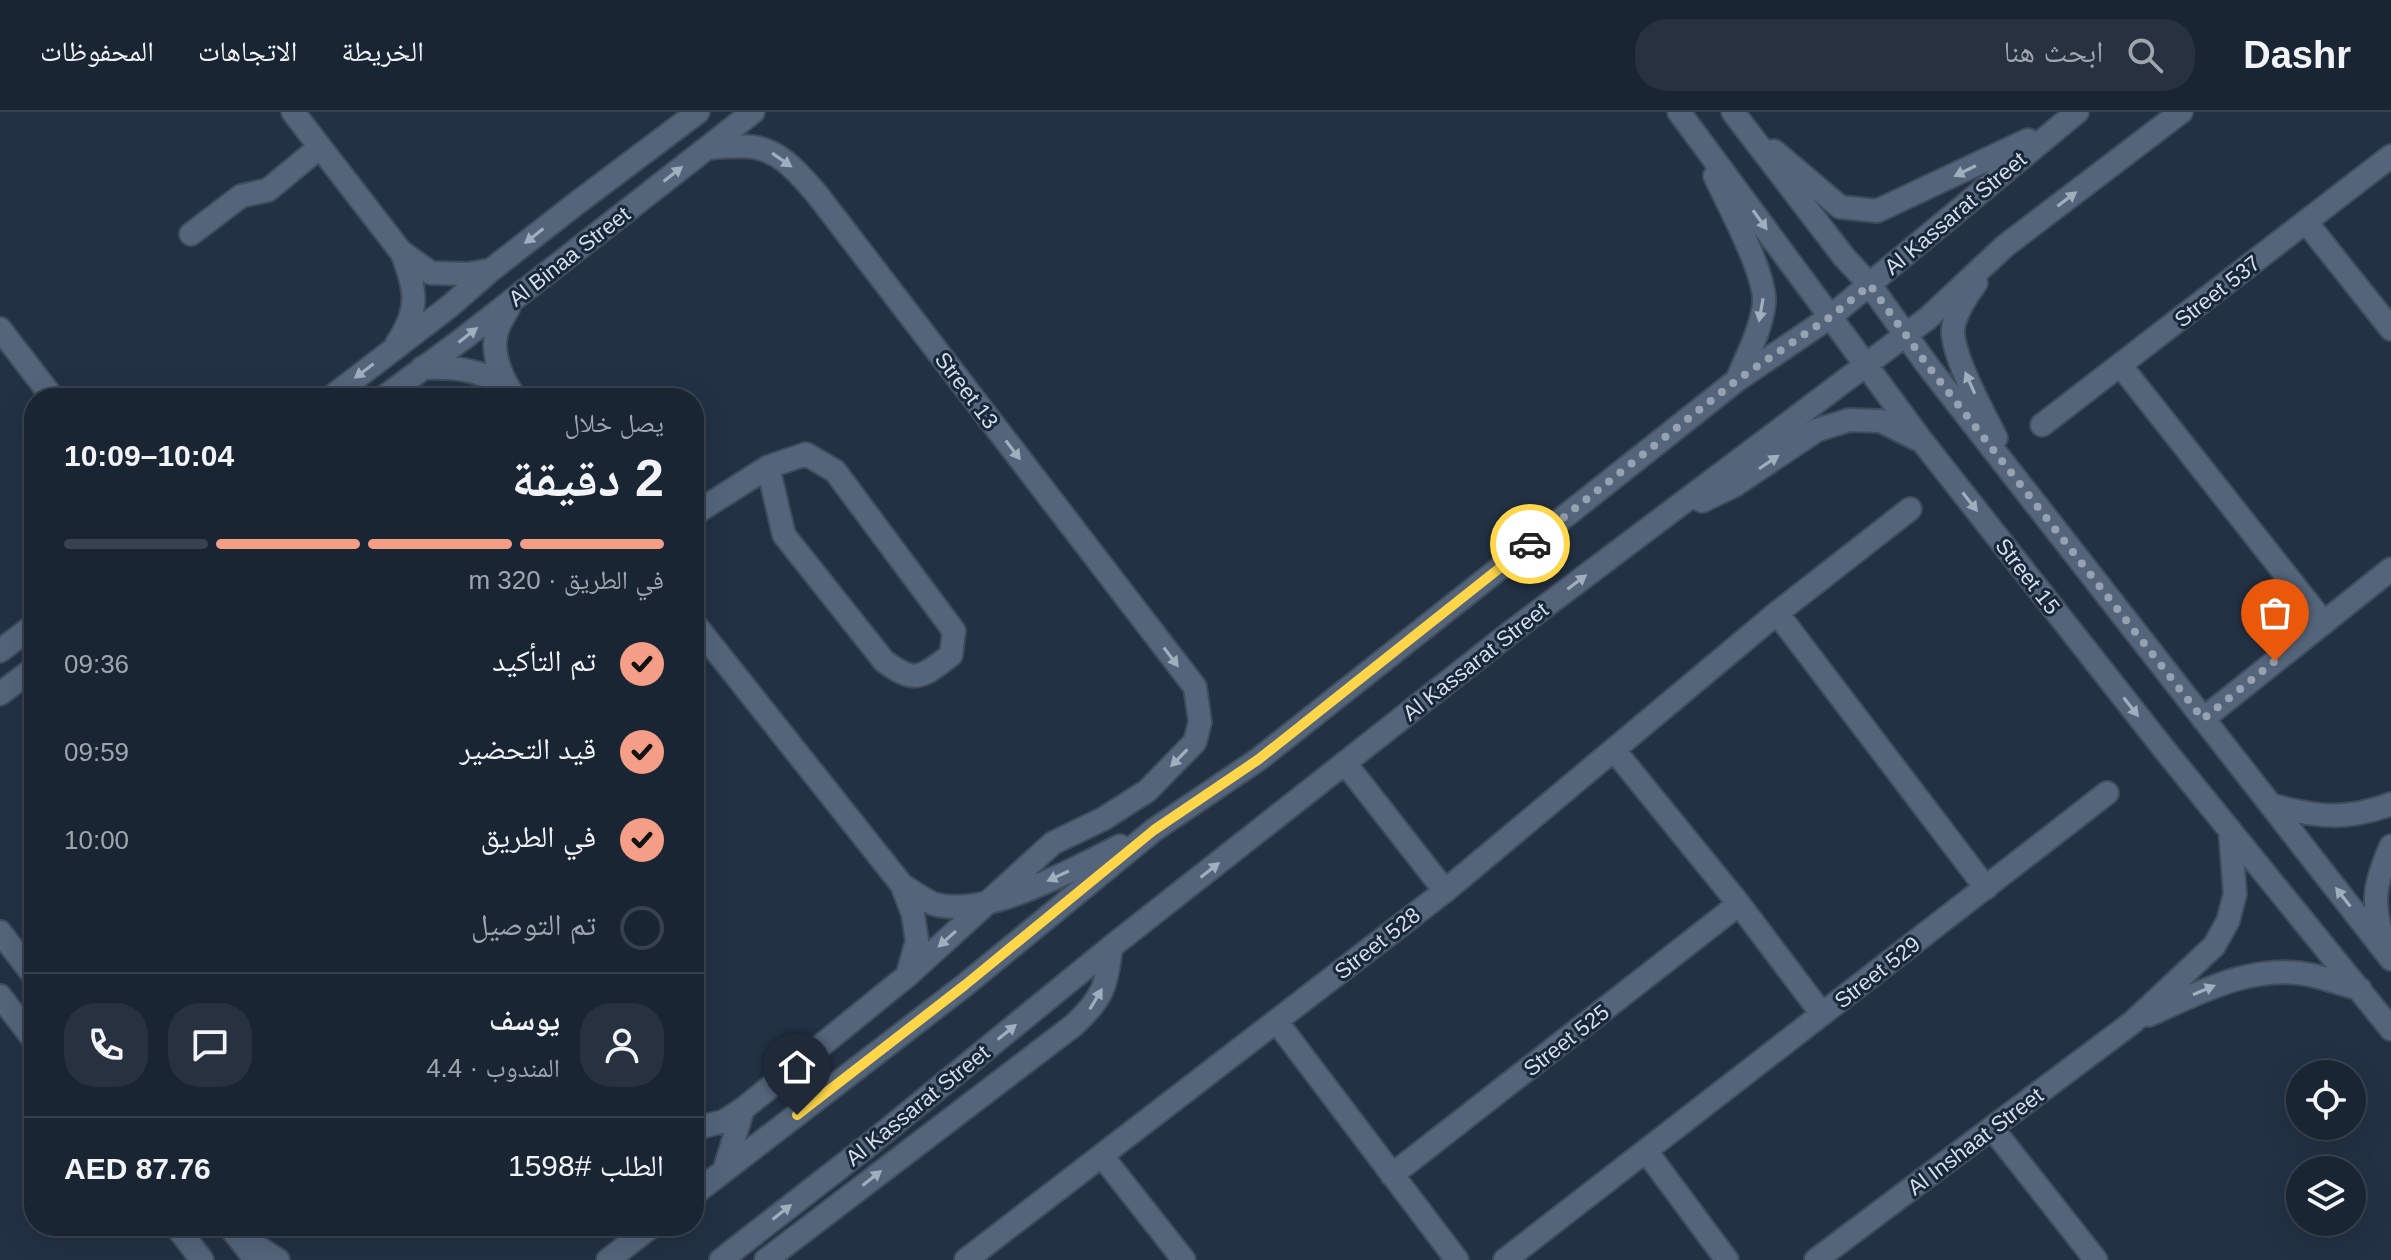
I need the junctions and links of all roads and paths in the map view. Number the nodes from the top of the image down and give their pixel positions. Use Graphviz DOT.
graph roads {
  1 [pos="293,112"];
  2 [pos="698,112"];
  3 [pos="753,112"];
  4 [pos="1679,112"];
  5 [pos="2181,112"];
  6 [pos="1738,118"];
  7 [pos="2069,118"];
  8 [pos="684,120"];
  9 [pos="1697,135"];
  10 [pos="320,147"];
  11 [pos="707,148"];
  12 [pos="2391,156"];
  13 [pos="2306,222"];
  14 [pos="191,234"];
  15 [pos="2005,246"];
  16 [pos="402,253"];
  17 [pos="491,270"];
  18 [pos="1870,285"];
  19 [pos="514,298"];
  20 [pos="1830,317"];
  21 [pos="0,329"];
  22 [pos="2391,329"];
  23 [pos="1904,335"];
  24 [pos="392,350"];
  25 [pos="1865,366"];
  26 [pos="2121,366"];
  27 [pos="422,368"];
  28 [pos="1737,380"];
  29 [pos="45,388"];
  30 [pos="343,388"];
  31 [pos="396,388"];
  32 [pos="504,388"];
  33 [pos="509,388"];
  34 [pos="2042,425"];
  35 [pos="1922,441"];
  36 [pos="768,467"];
  37 [pos="2016,478"];
  38 [pos="704,508"];
  39 [pos="1910,509"];
  40 [pos="1651,527"];
  41 [pos="2391,569"];
  42 [pos="1777,613"];
  43 [pos="2324,623"];
  44 [pos="24,633"];
  45 [pos="704,636"];
  46 [pos="0,651"];
  47 [pos="24,676"];
  48 [pos="0,694"];
  49 [pos="2203,719"];
  50 [pos="1614,750"];
  51 [pos="1345,763"];
  52 [pos="2107,793"];
  53 [pos="2391,804"];
  54 [pos="2271,805"];
  55 [pos="2230,829"];
  56 [pos="1154,830"];
  57 [pos="2391,846"];
  58 [pos="902,885"];
  59 [pos="1986,888"];
  60 [pos="1445,891"];
  61 [pos="987,903"];
  62 [pos="1739,904"];
  63 [pos="0,932"];
  64 [pos="1111,947"];
  65 [pos="2390,957"];
  66 [pos="24,963"];
  67 [pos="908,975"];
  68 [pos="2360,989"];
  69 [pos="0,996"];
  70 [pos="1822,1014"];
  71 [pos="1276,1021"];
  72 [pos="2133,1022"];
  73 [pos="24,1027"];
  74 [pos="2391,1029"];
  75 [pos="743,1109"];
  76 [pos="704,1126"];
  77 [pos="1992,1128"];
  78 [pos="936,1129"];
  79 [pos="870,1144"];
  80 [pos="1646,1151"];
  81 [pos="1102,1156"];
  82 [pos="724,1171"];
  83 [pos="1392,1175"];
  84 [pos="704,1186"];
  85 [pos="184,1236"];
  86 [pos="637,1236"];
  87 [pos="243,1243"];
  88 [pos="603,1259"];
  89 [pos="202,1260"];
  90 [pos="278,1260"];
  91 [pos="721,1260"];
  92 [pos="766,1260"];
  93 [pos="966,1260"];
  94 [pos="1184,1260"];
  95 [pos="1457,1260"];
  96 [pos="1505,1260"];
  97 [pos="1727,1260"];
  98 [pos="1816,1260"];
  99 [pos="2096,1260"];
  1 -- 10 [label="street"];
  2 -- 8 [label="street, Al Binaa Street"];
  3 -- 11 [label="street, Al Binaa Street"];
  4 -- 9 [label="street, Street 15"];
  15 -- 5 [label="street, Al Kassarat Street, one-way"];
  7 -- 6 [label="street, one-way"];
  6 -- 18 [label="street"];
  7 -- 18 [label="street, Al Kassarat Street"];
  8 -- 17 [label="street, Al Binaa Street, one-way"];
  9 -- 20 [label="street, Street 15, one-way"];
  9 -- 28 [label="street, one-way"];
  10 -- 14 [label="street"];
  10 -- 16 [label="street"];
  19 -- 11 [label="street, Al Binaa Street, one-way"];
  11 -- 61 [label="street, Street 13, one-way"];
  12 -- 13 [label="street, Street 537"];
  13 -- 22 [label="street"];
  13 -- 26 [label="street, Street 537"];
  15 -- 23 [label="street, Al Kassarat Street"];
  37 -- 15 [label="street, one-way"];
  16 -- 17 [label="street"];
  16 -- 24 [label="street"];
  17 -- 24 [label="street, Al Binaa Street"];
  18 -- 20 [label="street, Al Kassarat Street"];
  18 -- 23 [label="street"];
  27 -- 19 [label="street, Al Binaa Street, one-way"];
  19 -- 33 [label="street"];
  20 -- 25 [label="street, Street 15"];
  20 -- 28 [label="street, Al Kassarat Street"];
  21 -- 29 [label="street"];
  23 -- 25 [label="street, Al Kassarat Street"];
  23 -- 37 [label="street"];
  24 -- 30 [label="street, Al Binaa Street, one-way"];
  25 -- 35 [label="street, Street 15"];
  25 -- 40 [label="street, Al Kassarat Street"];
  26 -- 34 [label="street, Street 537"];
  26 -- 43 [label="street"];
  27 -- 31 [label="street, Al Binaa Street"];
  27 -- 32 [label="street"];
  28 -- 56 [label="street, Al Kassarat Street"];
  40 -- 35 [label="street, one-way"];
  35 -- 55 [label="street, Street 15, one-way"];
  36 -- 36 [label="street"];
  36 -- 38 [label="street"];
  37 -- 49 [label="street"];
  39 -- 42 [label="street, Street 528"];
  51 -- 40 [label="street, Al Kassarat Street, one-way"];
  41 -- 43 [label="street"];
  42 -- 50 [label="street, Street 528"];
  42 -- 59 [label="street"];
  43 -- 49 [label="street"];
  44 -- 46 [label="street"];
  45 -- 58 [label="street"];
  47 -- 48 [label="street"];
  49 -- 54 [label="street"];
  50 -- 60 [label="street, Street 528"];
  50 -- 62 [label="street"];
  51 -- 60 [label="street"];
  64 -- 51 [label="street, Al Kassarat Street, one-way"];
  52 -- 59 [label="street, Street 529"];
  53 -- 54 [label="street"];
  65 -- 54 [label="street, one-way"];
  55 -- 68 [label="street, Street 15"];
  55 -- 72 [label="street, Al Inshaat Street"];
  56 -- 61 [label="street, one-way"];
  56 -- 82 [label="street, Al Kassarat Street"];
  57 -- 65 [label="street"];
  58 -- 61 [label="street"];
  58 -- 67 [label="street"];
  59 -- 70 [label="street, Street 529"];
  60 -- 71 [label="street, Street 528"];
  61 -- 67 [label="street, one-way"];
  62 -- 70 [label="street"];
  62 -- 83 [label="street, Street 525"];
  63 -- 66 [label="street"];
  78 -- 64 [label="street, Al Kassarat Street, one-way"];
  79 -- 64 [label="street, Al Kassarat Street, one-way"];
  67 -- 75 [label="street"];
  72 -- 68 [label="street, Al Inshaat Street, one-way"];
  68 -- 74 [label="street, Street 15"];
  69 -- 73 [label="street"];
  70 -- 80 [label="street, Street 529"];
  71 -- 81 [label="street, Street 528"];
  71 -- 83 [label="street"];
  72 -- 77 [label="street, Al Inshaat Street"];
  75 -- 76 [label="street"];
  75 -- 82 [label="street"];
  77 -- 98 [label="street, Al Inshaat Street"];
  77 -- 99 [label="street"];
  78 -- 79 [label="street"];
  92 -- 78 [label="street, Al Kassarat Street, one-way"];
  91 -- 79 [label="street, Al Kassarat Street, one-way"];
  80 -- 96 [label="street, Street 529"];
  80 -- 97 [label="street"];
  81 -- 93 [label="street, Street 528"];
  81 -- 94 [label="street"];
  82 -- 84 [label="street, Al Kassarat Street"];
  83 -- 95 [label="street"];
  85 -- 89 [label="street"];
  86 -- 88 [label="street"];
  87 -- 90 [label="street"];
}
